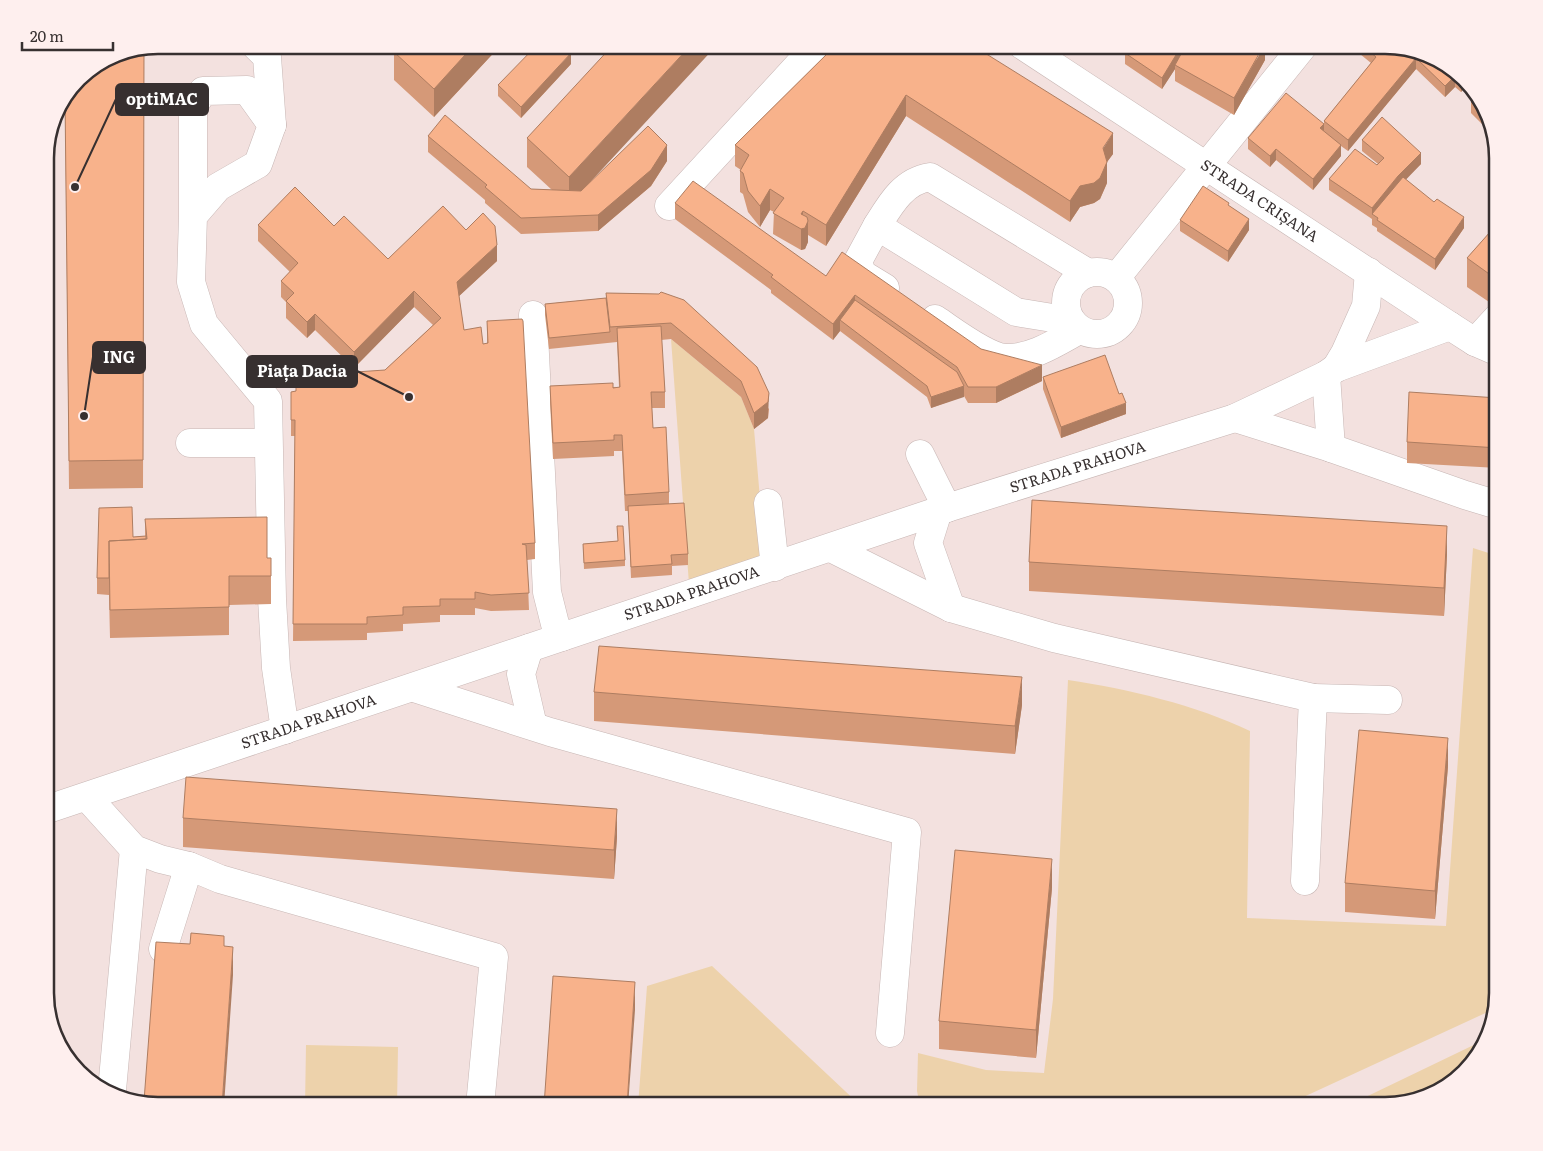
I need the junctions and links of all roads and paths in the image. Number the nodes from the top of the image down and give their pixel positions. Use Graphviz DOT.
graph roads {
  1 [pos="264,54"];
  2 [pos="809,54"];
  3 [pos="1036,54"];
  4 [pos="1297,54"];
  5 [pos="272,125"];
  6 [pos="1207,166"];
  7 [pos="669,206"];
  8 [pos="193,216"];
  9 [pos="877,226"];
  10 [pos="1369,272"];
  11 [pos="1088,273"];
  12 [pos="1116,278"];
  13 [pos="533,315"];
  14 [pos="1075,325"];
  15 [pos="1450,326"];
  16 [pos="1487,347"];
  17 [pos="1331,372"];
  18 [pos="1235,418"];
  19 [pos="190,443"];
  20 [pos="268,443"];
  21 [pos="1331,448"];
  22 [pos="920,454"];
  23 [pos="768,502"];
  24 [pos="1489,502"];
  25 [pos="942,510"];
  26 [pos="831,548"];
  27 [pos="775,567"];
  28 [pos="951,608"];
  29 [pos="562,637"];
  30 [pos="529,648"];
  31 [pos="414,688"];
  32 [pos="1313,698"];
  33 [pos="1388,700"];
  34 [pos="533,726"];
  35 [pos="285,730"];
  36 [pos="87,797"];
  37 [pos="54,807"];
  38 [pos="134,849"];
  39 [pos="189,866"];
  40 [pos="1305,881"];
  41 [pos="163,949"];
  42 [pos="890,1033"];
  43 [pos="112,1086"];
  44 [pos="481,1097"];
  1 -- 5 [label="street"];
  2 -- 7 [label="street"];
  3 -- 6 [label="street, STRADA CRIȘANA"];
  4 -- 6 [label="street"];
  5 -- 8 [label="street"];
  5 -- 8 [label="street"];
  6 -- 10 [label="street, STRADA CRIȘANA"];
  6 -- 12 [label="street"];
  8 -- 20 [label="street"];
  9 -- 11 [label="street"];
  9 -- 14 [label="street"];
  9 -- 14 [label="street"];
  10 -- 15 [label="street, STRADA CRIȘANA"];
  10 -- 17 [label="street"];
  11 -- 12 [label="street"];
  11 -- 14 [label="street"];
  12 -- 14 [label="street"];
  13 -- 29 [label="street"];
  15 -- 16 [label="street, STRADA CRIȘANA"];
  15 -- 17 [label="street, STRADA PRAHOVA"];
  17 -- 18 [label="street, STRADA PRAHOVA"];
  17 -- 21 [label="street"];
  18 -- 21 [label="street"];
  18 -- 25 [label="street, STRADA PRAHOVA"];
  19 -- 20 [label="street"];
  20 -- 35 [label="street"];
  21 -- 24 [label="street"];
  22 -- 25 [label="street"];
  23 -- 27 [label="street"];
  25 -- 26 [label="street, STRADA PRAHOVA"];
  25 -- 28 [label="street"];
  26 -- 27 [label="street, STRADA PRAHOVA"];
  26 -- 28 [label="street"];
  27 -- 29 [label="street, STRADA PRAHOVA"];
  28 -- 32 [label="street"];
  29 -- 30 [label="street, STRADA PRAHOVA"];
  30 -- 31 [label="street, STRADA PRAHOVA"];
  30 -- 34 [label="street"];
  31 -- 34 [label="street"];
  31 -- 35 [label="street, STRADA PRAHOVA"];
  32 -- 33 [label="street"];
  32 -- 40 [label="street"];
  34 -- 42 [label="street"];
  35 -- 36 [label="street, STRADA PRAHOVA"];
  36 -- 37 [label="street, STRADA PRAHOVA"];
  36 -- 38 [label="street"];
  38 -- 39 [label="street"];
  38 -- 43 [label="street"];
  39 -- 41 [label="street"];
  39 -- 44 [label="street"];
}
